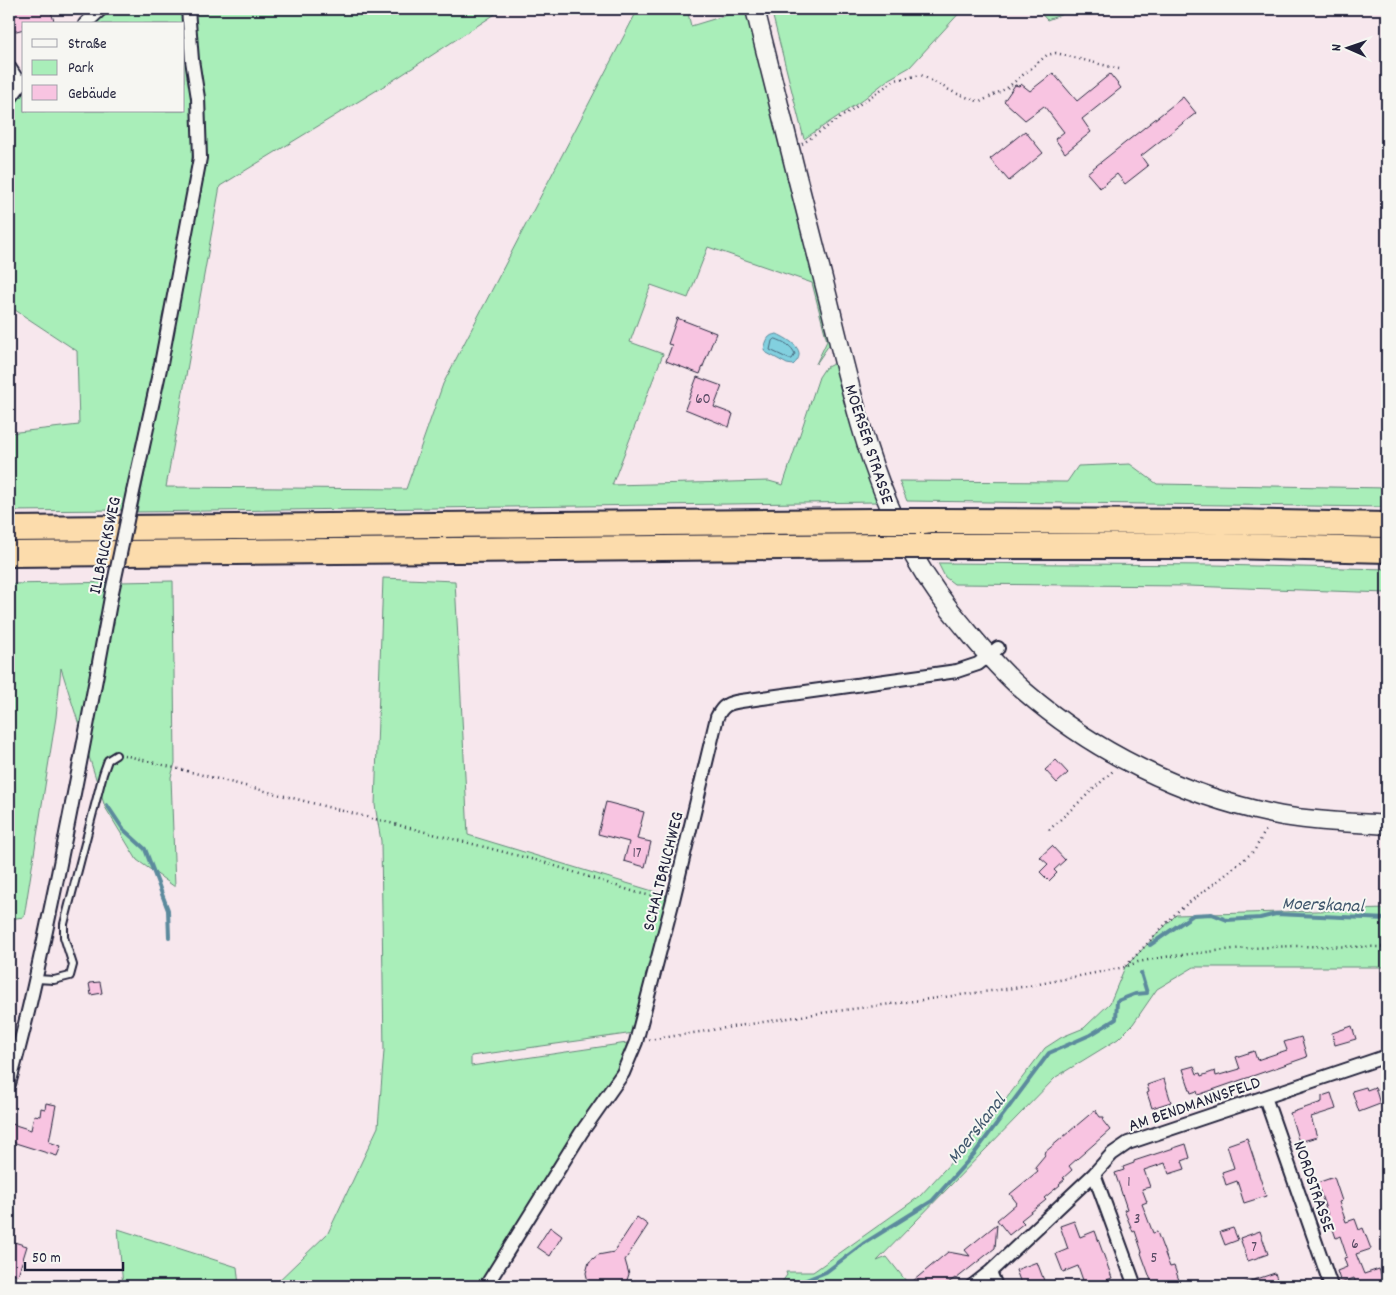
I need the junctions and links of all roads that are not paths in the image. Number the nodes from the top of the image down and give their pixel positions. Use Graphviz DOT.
graph roads {
  1 [pos="101,9"];
  2 [pos="188,9"];
  3 [pos="754,9"];
  4 [pos="87,22"];
  5 [pos="9,67"];
  6 [pos="22,82"];
  7 [pos="9,100"];
  8 [pos="1387,525"];
  9 [pos="9,529"];
  10 [pos="1387,550"];
  11 [pos="9,554"];
  12 [pos="993,652"];
  13 [pos="116,755"];
  14 [pos="1387,825"];
  15 [pos="36,978"];
  16 [pos="1387,1056"];
  17 [pos="9,1084"];
  18 [pos="1265,1097"];
  19 [pos="1094,1174"];
  20 [pos="990,1272"];
  21 [pos="486,1286"];
  22 [pos="972,1286"];
  23 [pos="996,1286"];
  24 [pos="1135,1286"];
  25 [pos="1331,1286"];
  1 -- 4 [label="street"];
  2 -- 15 [label="street, ILLBRUCKSWEG, bridge"];
  3 -- 12 [label="street, MOERSER STRASSE"];
  5 -- 6 [label="street"];
  6 -- 7 [label="street"];
  8 -- 9 [label="highway, bridge"];
  10 -- 11 [label="highway, bridge"];
  12 -- 14 [label="street, MOERSER STRASSE"];
  12 -- 21 [label="street, SCHALTBRUCHWEG"];
  13 -- 15 [label="lane"];
  15 -- 17 [label="street, ILLBRUCKSWEG"];
  16 -- 18 [label="street, AM BENDMANNSFELD"];
  18 -- 19 [label="street, AM BENDMANNSFELD"];
  18 -- 25 [label="street, NORDSTRASSE"];
  19 -- 20 [label="street, AM BENDMANNSFELD"];
  19 -- 24 [label="street"];
  20 -- 22 [label="street, AM BENDMANNSFELD"];
  20 -- 23 [label="street"];
}
